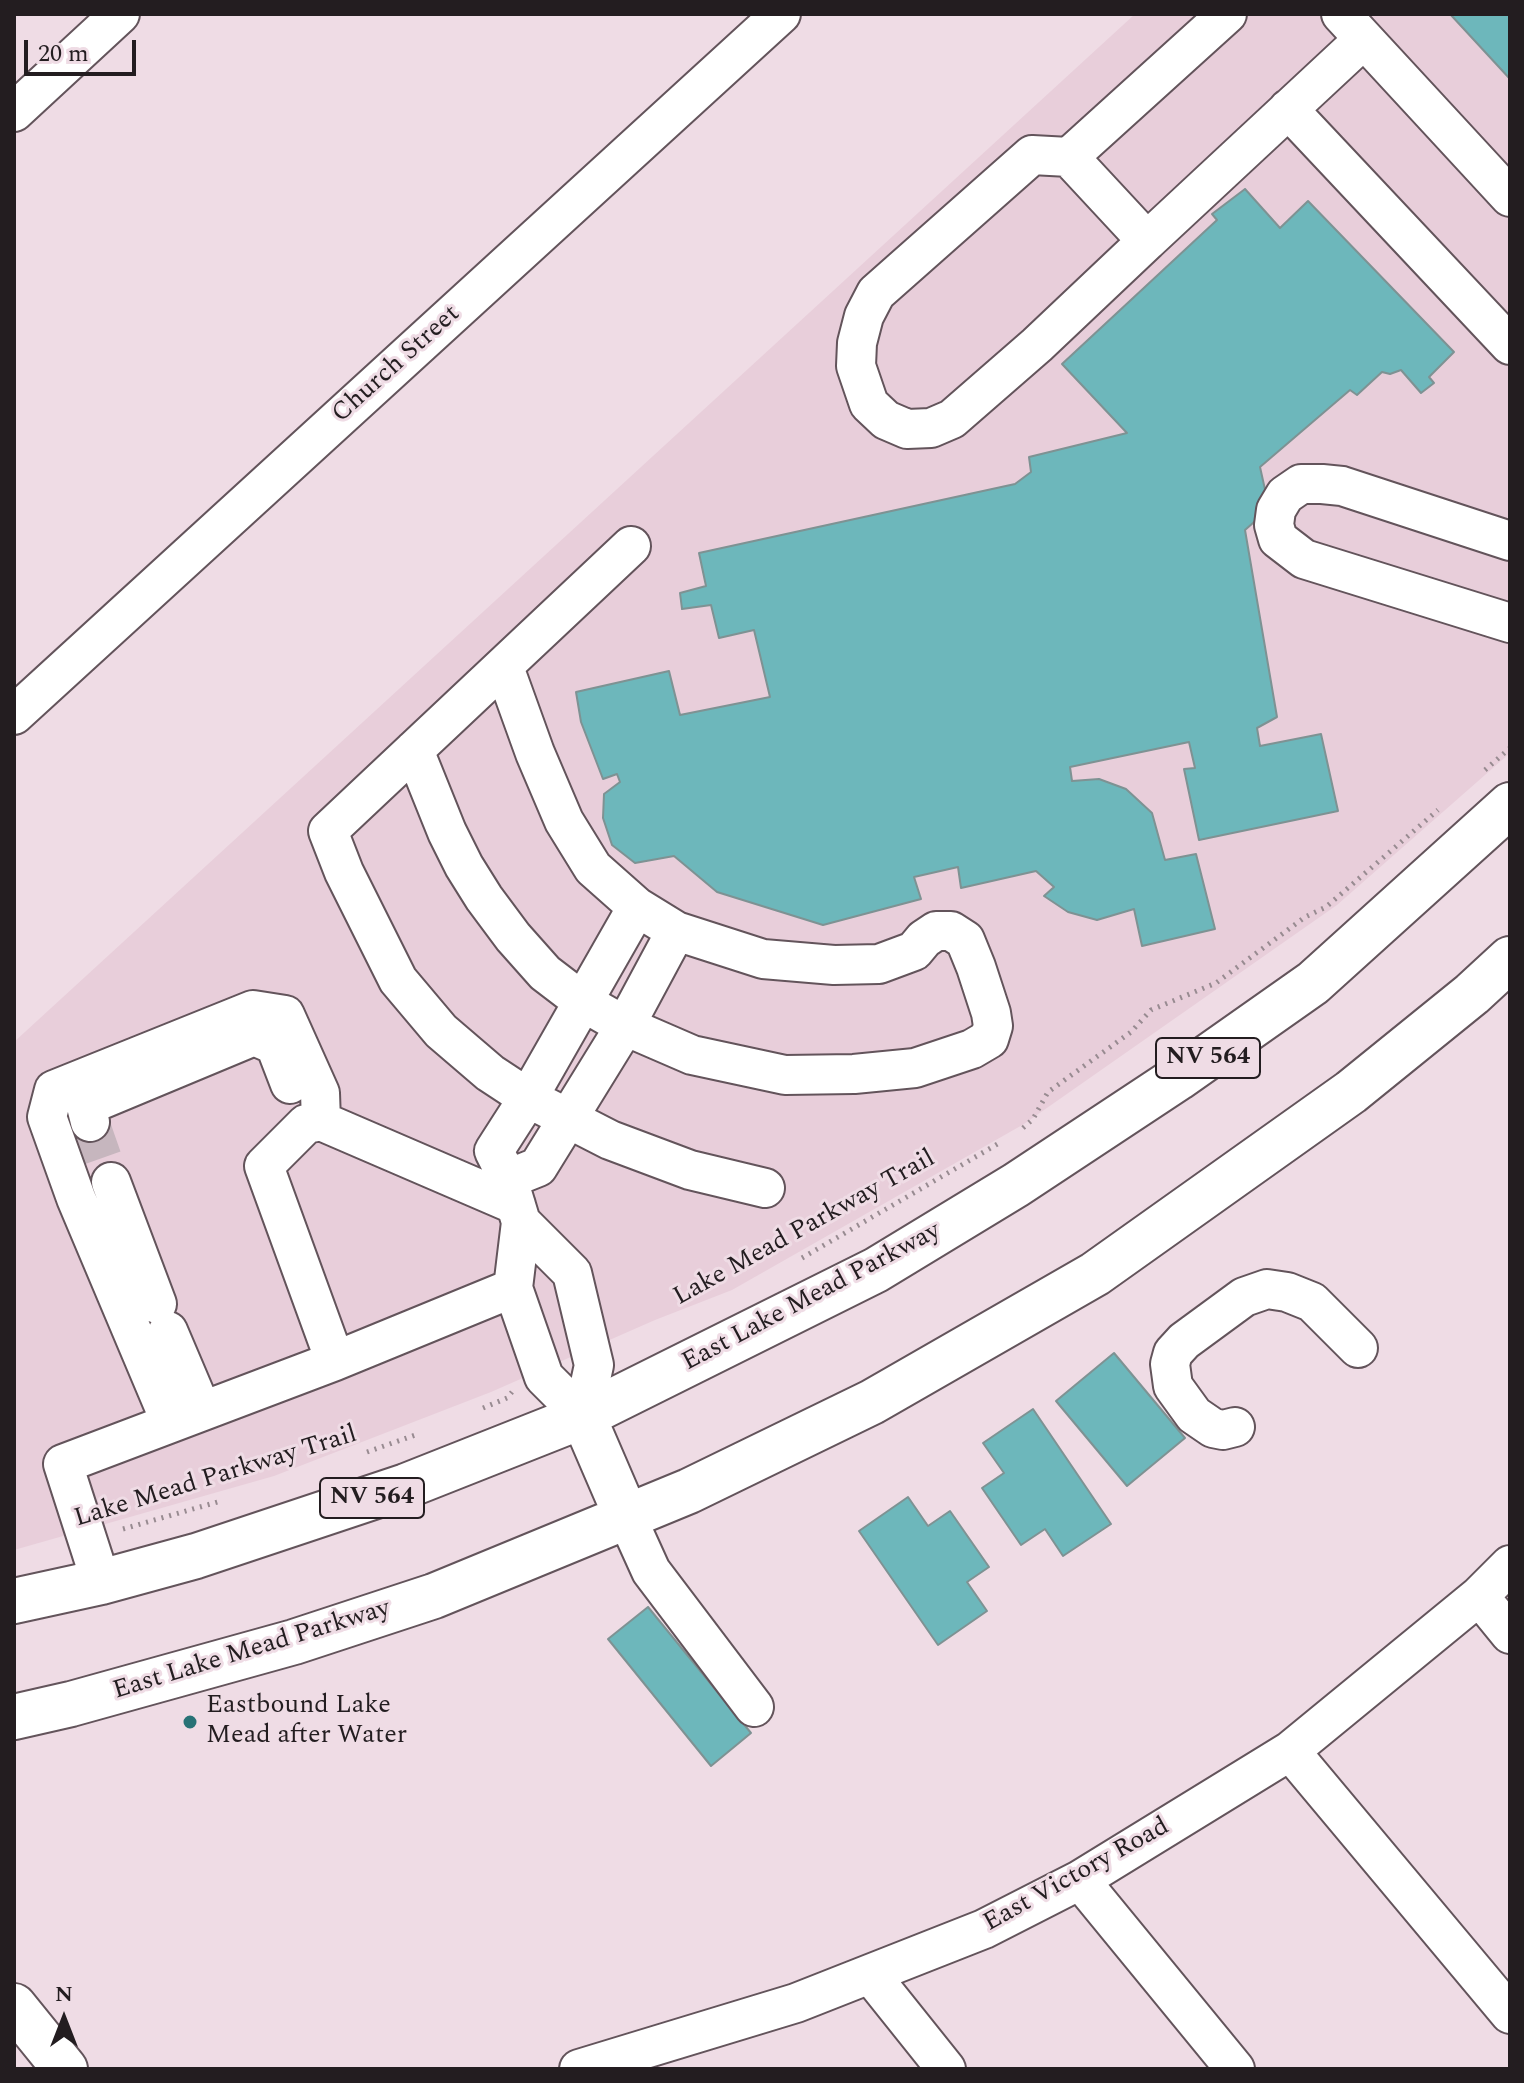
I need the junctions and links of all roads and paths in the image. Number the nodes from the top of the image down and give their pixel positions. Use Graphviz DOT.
graph roads {
  1 [pos="120,14"];
  2 [pos="781,14"];
  3 [pos="1227,14"];
  4 [pos="1352,27"];
  5 [pos="1288,109"];
  6 [pos="14,112"];
  7 [pos="1069,157"];
  8 [pos="1510,197"];
  9 [pos="1147,241"];
  10 [pos="1510,345"];
  11 [pos="1510,541"];
  12 [pos="631,546"];
  13 [pos="1510,623"];
  14 [pos="504,667"];
  15 [pos="14,715"];
  16 [pos="1510,748"];
  17 [pos="414,750"];
  18 [pos="1475,778"];
  19 [pos="1510,805"];
  20 [pos="1441,808"];
  21 [pos="637,907"];
  22 [pos="676,931"];
  23 [pos="1510,959"];
  24 [pos="583,1002"];
  25 [pos="625,1026"];
  26 [pos="528,1098"];
  27 [pos="568,1120"];
  28 [pos="90,1122"];
  29 [pos="314,1122"];
  30 [pos="1021,1130"];
  31 [pos="1009,1137"];
  32 [pos="111,1182"];
  33 [pos="765,1188"];
  34 [pos="515,1202"];
  35 [pos="800,1259"];
  36 [pos="513,1288"];
  37 [pos="1358,1348"];
  38 [pos="335,1361"];
  39 [pos="544,1377"];
  40 [pos="472,1412"];
  41 [pos="583,1416"];
  42 [pos="186,1417"];
  43 [pos="1235,1427"];
  44 [pos="419,1433"];
  45 [pos="361,1455"];
  46 [pos="235,1497"];
  47 [pos="627,1518"];
  48 [pos="88,1539"];
  49 [pos="1510,1565"];
  50 [pos="101,1582"];
  51 [pos="1479,1596"];
  52 [pos="14,1601"];
  53 [pos="1510,1634"];
  54 [pos="754,1707"];
  55 [pos="14,1717"];
  56 [pos="1290,1751"];
  57 [pos="1080,1880"];
  58 [pos="870,1974"];
  59 [pos="14,2006"];
  60 [pos="1510,2014"];
  61 [pos="623,2063"];
  62 [pos="65,2069"];
  63 [pos="579,2069"];
  64 [pos="946,2069"];
  65 [pos="1235,2069"];
  1 -- 6 [label="street"];
  2 -- 15 [label="street, Church Street"];
  3 -- 7 [label="street"];
  4 -- 5 [label="street"];
  4 -- 8 [label="street"];
  5 -- 9 [label="street"];
  5 -- 10 [label="street"];
  7 -- 9 [label="street"];
  7 -- 9 [label="street"];
  11 -- 13 [label="street"];
  12 -- 14 [label="street"];
  14 -- 17 [label="street"];
  14 -- 21 [label="street"];
  16 -- 18 [label="path"];
  17 -- 24 [label="street"];
  17 -- 26 [label="street"];
  19 -- 41 [label="main road, East Lake Mead Parkway / NV 564"];
  20 -- 30 [label="path"];
  21 -- 22 [label="street"];
  21 -- 24 [label="street"];
  22 -- 25 [label="street"];
  22 -- 25 [label="street"];
  23 -- 47 [label="main road, East Lake Mead Parkway"];
  24 -- 25 [label="street"];
  24 -- 26 [label="street"];
  25 -- 27 [label="street"];
  26 -- 27 [label="street"];
  26 -- 34 [label="street"];
  27 -- 33 [label="street"];
  27 -- 34 [label="street"];
  28 -- 29 [label="street"];
  29 -- 34 [label="street"];
  29 -- 38 [label="street"];
  29 -- 42 [label="street"];
  31 -- 35 [label="path, Lake Mead Parkway Trail"];
  32 -- 42 [label="street"];
  34 -- 36 [label="street"];
  34 -- 41 [label="street"];
  36 -- 38 [label="street"];
  36 -- 39 [label="street"];
  37 -- 43 [label="street"];
  38 -- 42 [label="street"];
  39 -- 40 [label="path"];
  39 -- 41 [label="street"];
  41 -- 47 [label="main road"];
  41 -- 50 [label="main road, East Lake Mead Parkway / NV 564"];
  42 -- 48 [label="street"];
  44 -- 45 [label="path, Lake Mead Parkway Trail"];
  46 -- 48 [label="path, Lake Mead Parkway Trail"];
  47 -- 54 [label="street"];
  47 -- 55 [label="main road, East Lake Mead Parkway"];
  48 -- 50 [label="street"];
  49 -- 51 [label="street, East Victory Road"];
  50 -- 52 [label="main road, East Lake Mead Parkway / NV 564"];
  51 -- 53 [label="street"];
  51 -- 56 [label="street, East Victory Road"];
  56 -- 57 [label="street, East Victory Road"];
  56 -- 60 [label="street"];
  57 -- 58 [label="street, East Victory Road"];
  57 -- 65 [label="street"];
  58 -- 61 [label="street, East Victory Road"];
  58 -- 64 [label="street"];
  59 -- 62 [label="main road"];
  61 -- 63 [label="street, East Victory Road"];
}
